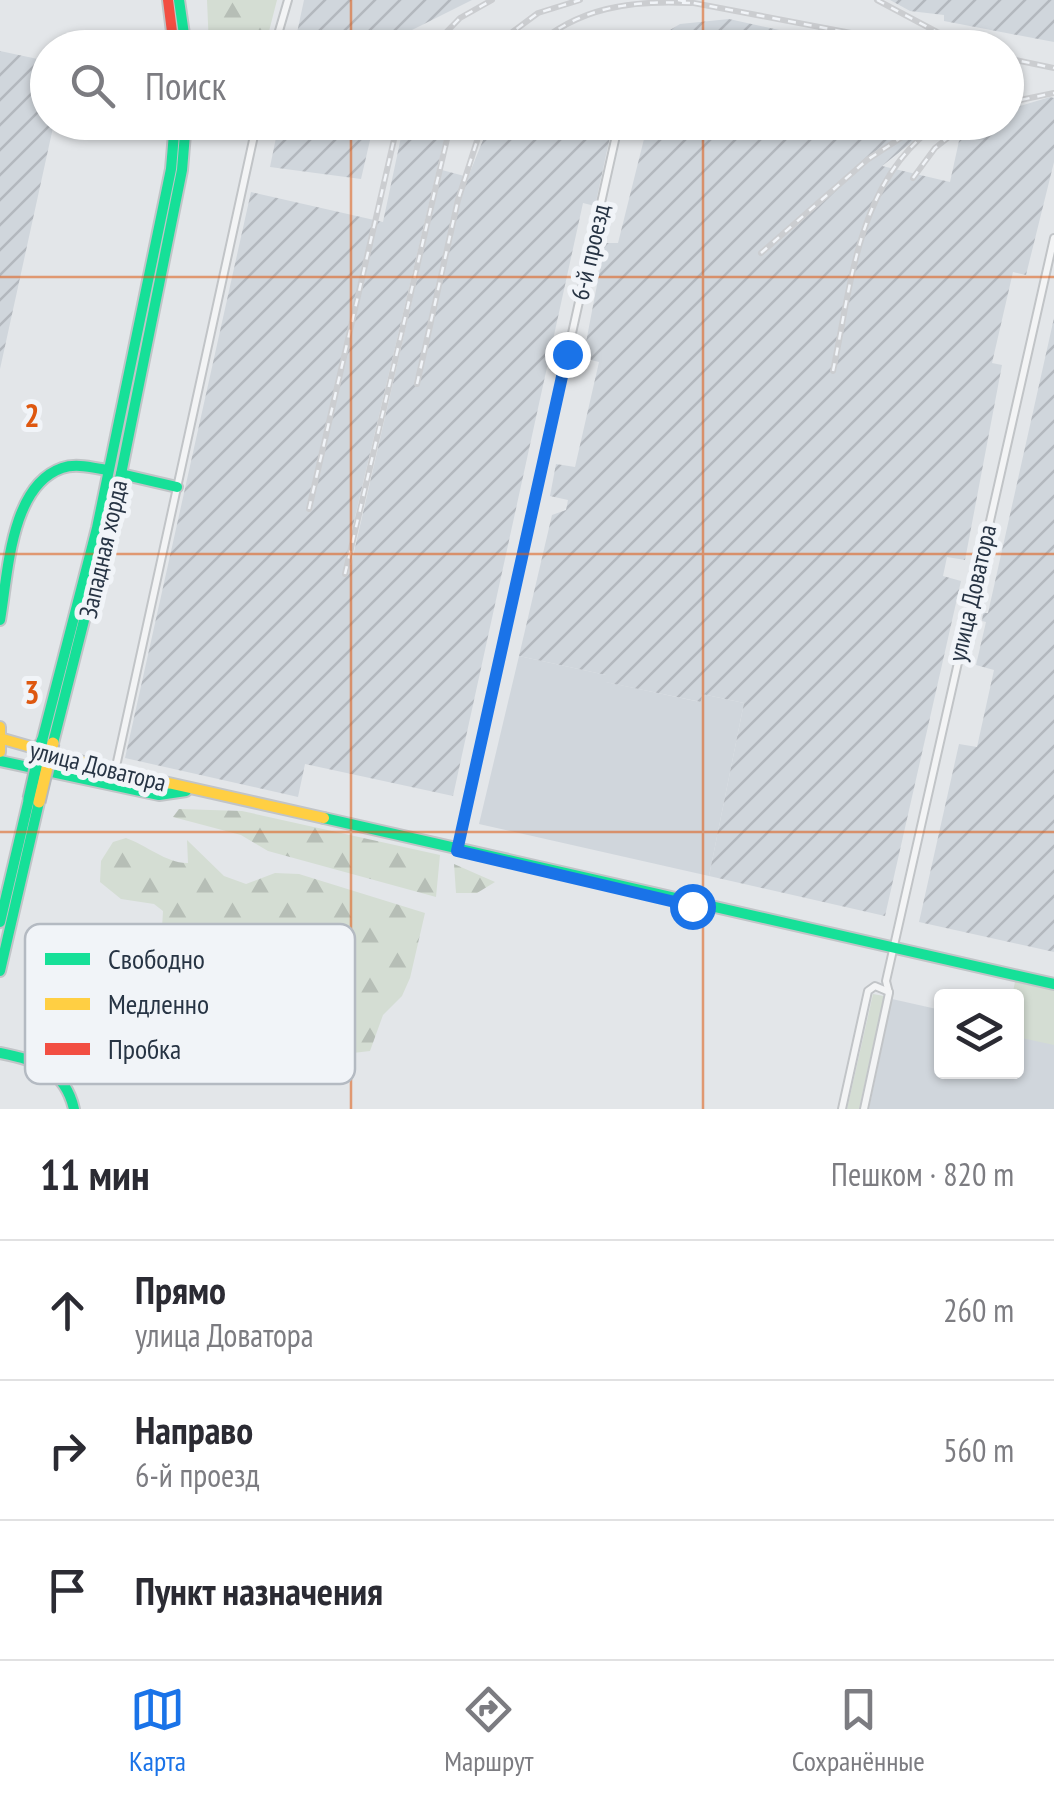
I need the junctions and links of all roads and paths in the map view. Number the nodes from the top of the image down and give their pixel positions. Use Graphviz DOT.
graph roads {
  1 [pos="168,0"];
  2 [pos="179,0"];
  3 [pos="288,0"];
  4 [pos="172,30"];
  5 [pos="183,30"];
  6 [pos="279,30"];
  7 [pos="173,140"];
  8 [pos="184,140"];
  9 [pos="253,140"];
  10 [pos="615,140"];
  11 [pos="1054,238"];
  12 [pos="115,472"];
  13 [pos="177,487"];
  14 [pos="0,620"];
  15 [pos="1,739"];
  16 [pos="0,761"];
  17 [pos="115,772"];
  18 [pos="194,790"];
  19 [pos="34,800"];
  20 [pos="457,851"];
  21 [pos="0,922"];
  22 [pos="893,950"];
  23 [pos="0,971"];
  24 [pos="886,981"];
  25 [pos="1054,984"];
  26 [pos="872,989"];
  27 [pos="890,993"];
  28 [pos="0,1052"];
  29 [pos="25,1059"];
  30 [pos="65,1084"];
  31 [pos="74,1109"];
  32 [pos="842,1109"];
  33 [pos="864,1109"];
  1 -- 4 [label="main road"];
  2 -- 5 [label="main road"];
  3 -- 6 [label="street"];
  7 -- 12 [label="main road, Западная хорда"];
  8 -- 12 [label="main road, Западная хорда"];
  9 -- 13 [label="street"];
  10 -- 20 [label="street, 6-й проезд"];
  11 -- 22 [label="street, улица Доватора"];
  12 -- 13 [label="main road"];
  12 -- 14 [label="main road"];
  12 -- 19 [label="main road, Западная хорда, bridge"];
  13 -- 17 [label="street"];
  15 -- 17 [label="main road, улица Доватора"];
  16 -- 18 [label="main road, улица Доватора"];
  17 -- 18 [label="main road, улица Доватора"];
  18 -- 20 [label="main road, улица Доватора"];
  19 -- 21 [label="main road, Западная хорда"];
  19 -- 23 [label="main road, Западная хорда"];
  20 -- 22 [label="main road, улица Доватора"];
  22 -- 24 [label="street"];
  22 -- 25 [label="main road, улица Доватора"];
  24 -- 26 [label="street"];
  24 -- 27 [label="street"];
  26 -- 27 [label="street"];
  26 -- 32 [label="street"];
  27 -- 33 [label="street"];
  28 -- 29 [label="main road"];
  30 -- 31 [label="main road"];
}
